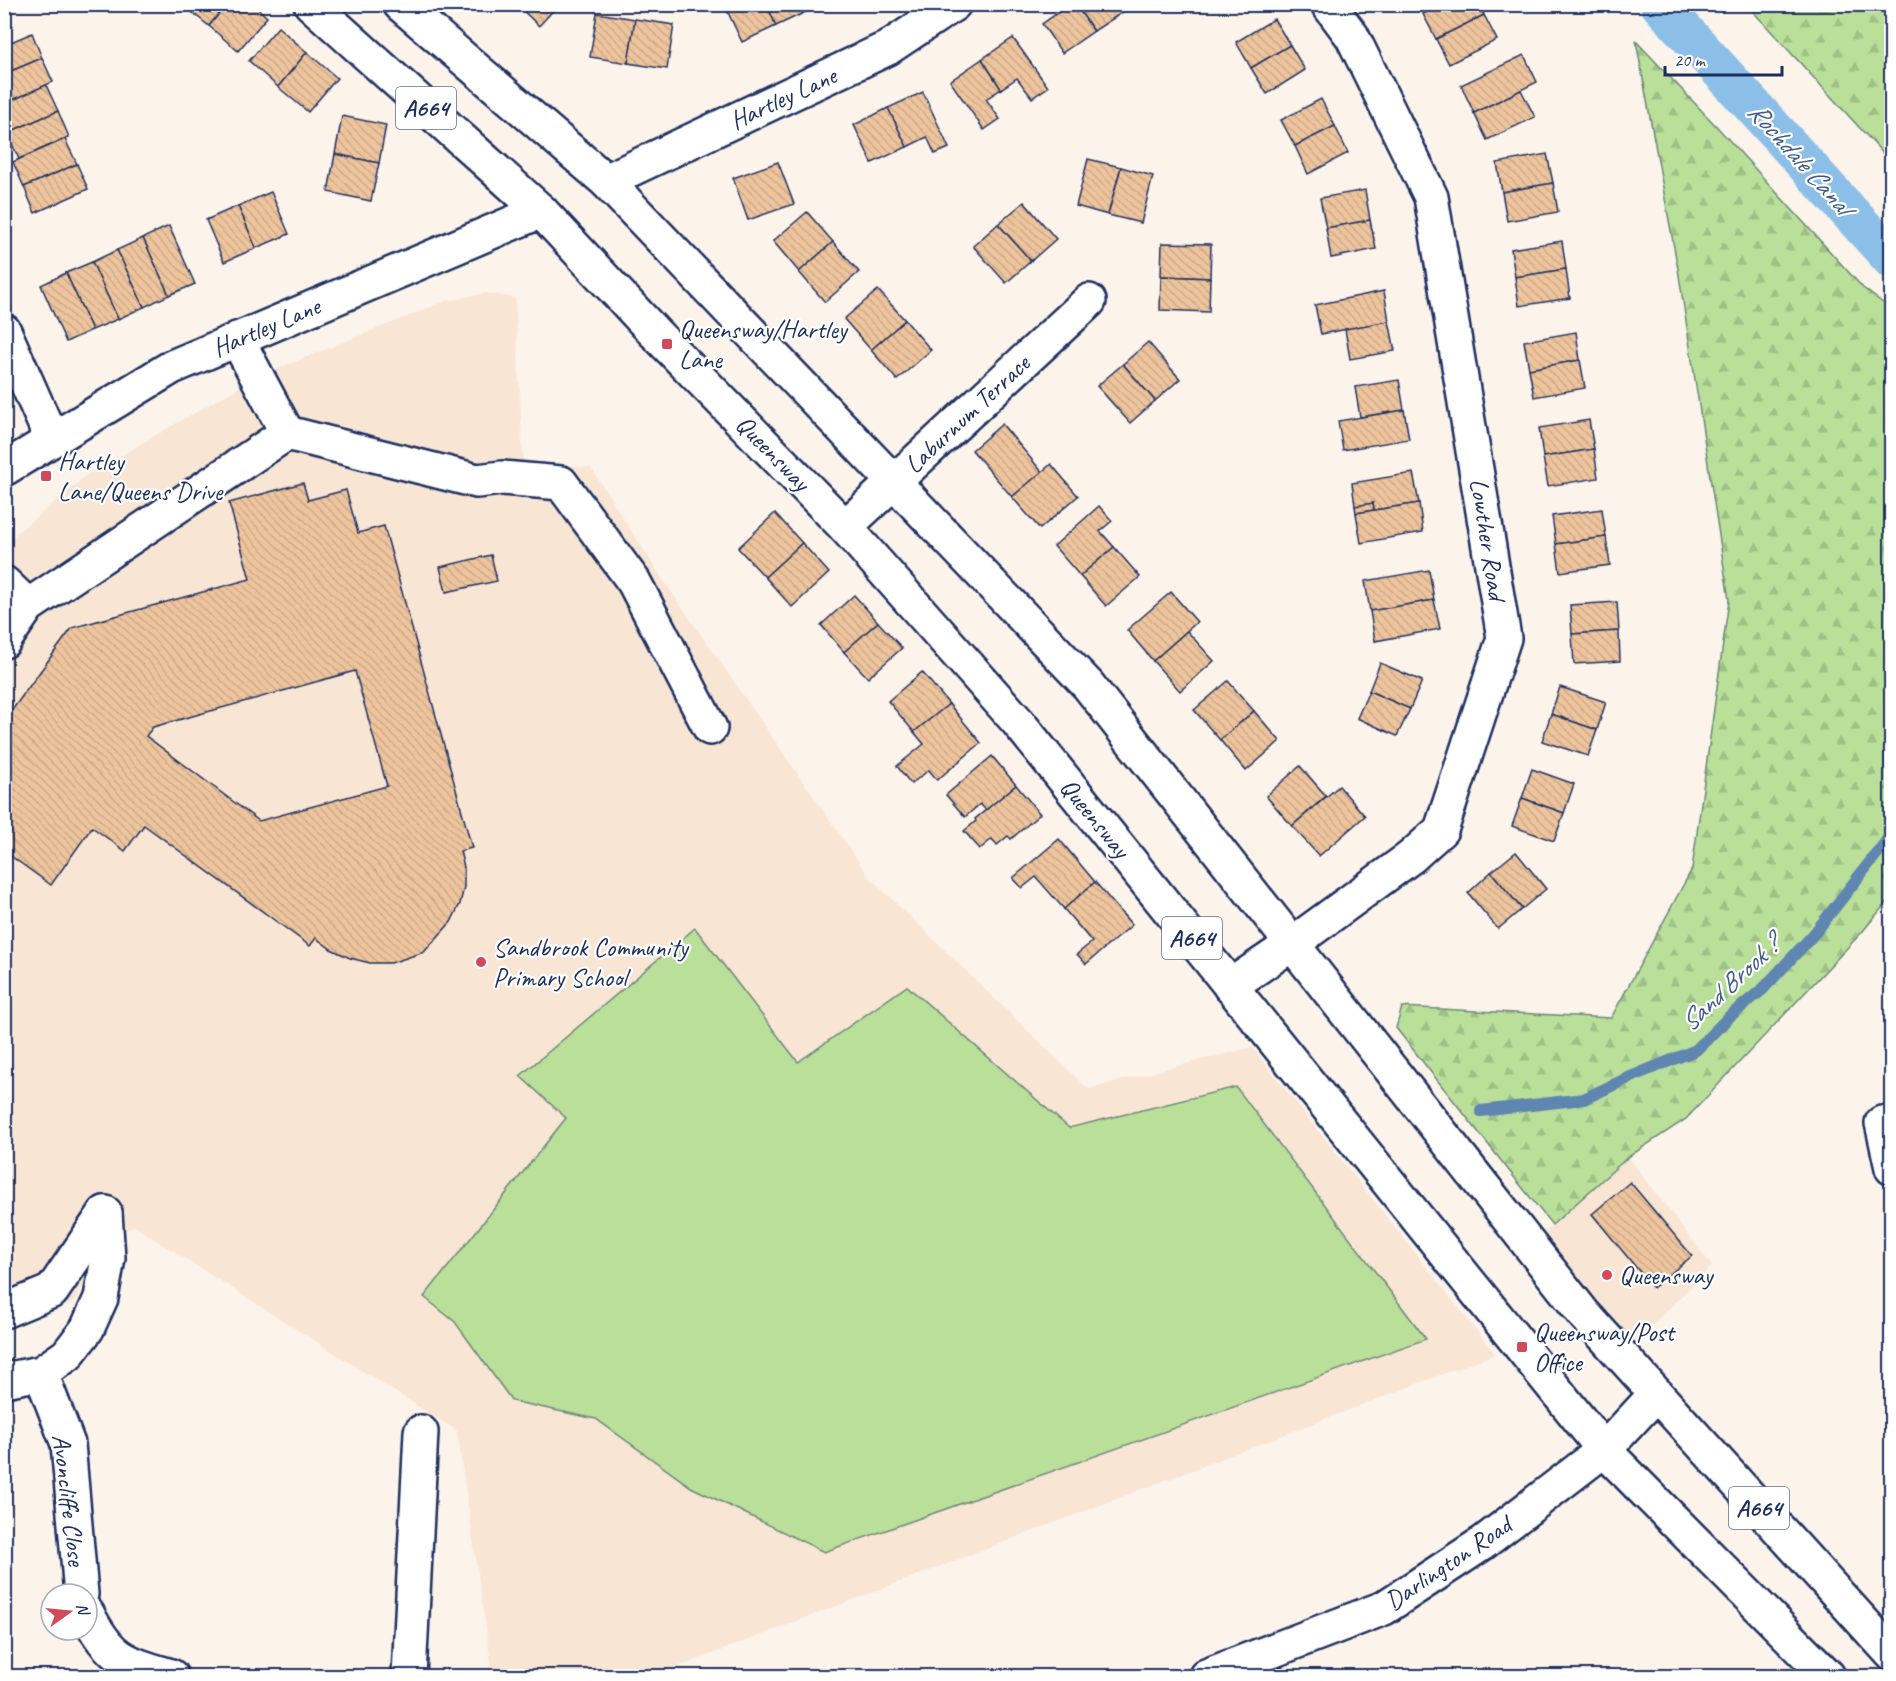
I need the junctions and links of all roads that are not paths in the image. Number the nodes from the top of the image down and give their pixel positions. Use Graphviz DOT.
graph roads {
  1 [pos="311,4"];
  2 [pos="400,4"];
  3 [pos="954,4"];
  4 [pos="1328,4"];
  5 [pos="606,181"];
  6 [pos="541,211"];
  7 [pos="1089,301"];
  8 [pos="4,331"];
  9 [pos="237,339"];
  10 [pos="288,433"];
  11 [pos="52,440"];
  12 [pos="4,469"];
  13 [pos="894,482"];
  14 [pos="845,527"];
  15 [pos="4,583"];
  16 [pos="28,606"];
  17 [pos="4,640"];
  18 [pos="710,728"];
  19 [pos="1292,944"];
  20 [pos="1230,986"];
  21 [pos="1882,1123"];
  22 [pos="1892,1168"];
  23 [pos="4,1311"];
  24 [pos="40,1373"];
  25 [pos="4,1380"];
  26 [pos="1656,1394"];
  27 [pos="421,1432"];
  28 [pos="1604,1450"];
  29 [pos="80,1582"];
  30 [pos="99,1634"];
  31 [pos="1892,1654"];
  32 [pos="171,1677"];
  33 [pos="409,1677"];
  34 [pos="1206,1677"];
  35 [pos="1828,1677"];
  1 -- 6 [label="main road, Queensway / A664"];
  2 -- 5 [label="main road, A664"];
  3 -- 5 [label="main road, Hartley Lane"];
  4 -- 19 [label="main road, Lowther Road"];
  5 -- 13 [label="main road, A664"];
  6 -- 9 [label="main road, Hartley Lane"];
  6 -- 14 [label="main road, Queensway / A664"];
  7 -- 13 [label="main road, Laburnum Terrace"];
  8 -- 11 [label="main road"];
  9 -- 10 [label="main road"];
  9 -- 11 [label="main road, Hartley Lane"];
  10 -- 16 [label="main road"];
  10 -- 18 [label="main road"];
  11 -- 12 [label="main road, Hartley Lane"];
  13 -- 14 [label="main road, Laburnum Terrace"];
  13 -- 19 [label="main road, A664"];
  14 -- 20 [label="main road, Queensway / A664"];
  15 -- 16 [label="main road"];
  16 -- 17 [label="main road"];
  19 -- 20 [label="main road, Lowther Road"];
  19 -- 26 [label="main road, A664"];
  20 -- 28 [label="main road, Queensway / A664"];
  21 -- 22 [label="main road"];
  23 -- 24 [label="main road"];
  24 -- 25 [label="main road"];
  24 -- 29 [label="main road, Avoncliffe Close"];
  26 -- 28 [label="main road, Darlington Road"];
  26 -- 31 [label="main road, A664"];
  27 -- 33 [label="main road"];
  28 -- 34 [label="main road, Darlington Road"];
  28 -- 35 [label="main road, Queensway / A664"];
  30 -- 32 [label="main road"];
}
